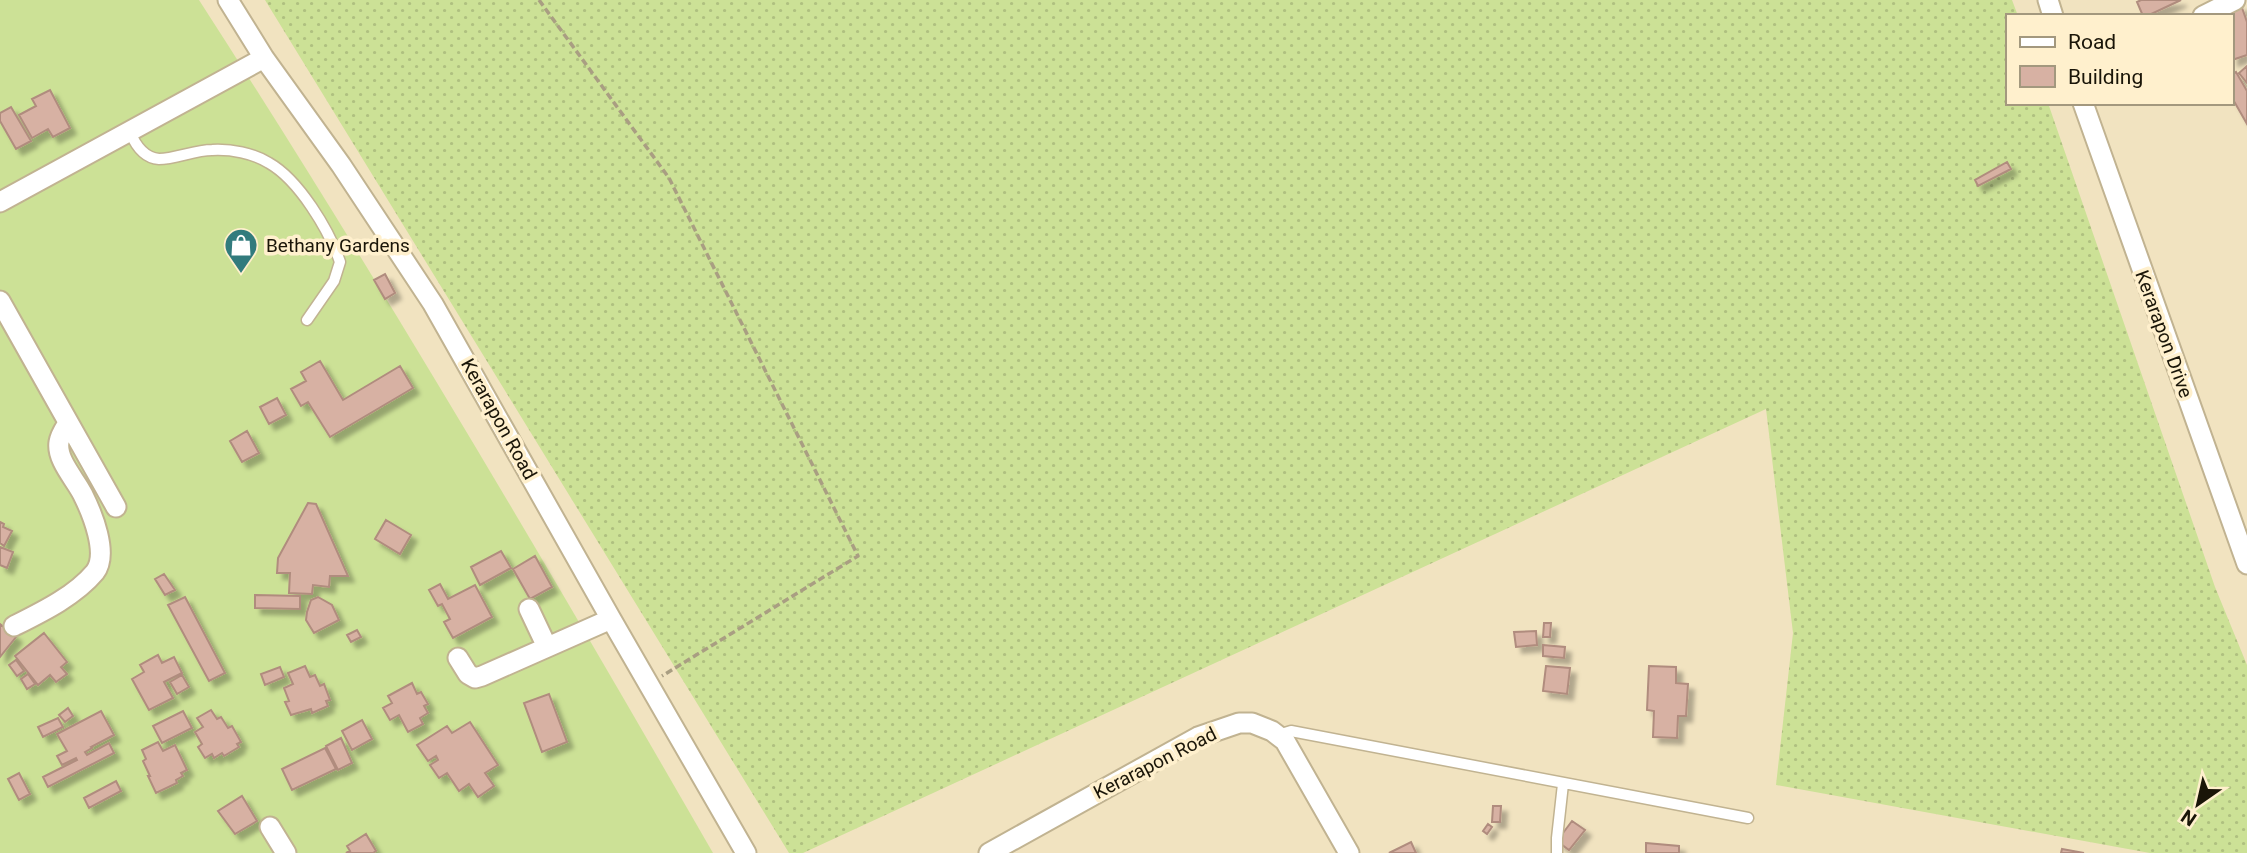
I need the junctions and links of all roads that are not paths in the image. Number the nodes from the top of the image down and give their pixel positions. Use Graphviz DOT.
graph roads {
  1 [pos="229,0"];
  2 [pos="2235,0"];
  3 [pos="2207,14"];
  4 [pos="264,58"];
  5 [pos="2084,105"];
  6 [pos="130,132"];
  7 [pos="0,202"];
  8 [pos="0,301"];
  9 [pos="307,320"];
  10 [pos="68,423"];
  11 [pos="116,507"];
  12 [pos="2247,564"];
  13 [pos="529,608"];
  14 [pos="611,619"];
  15 [pos="14,626"];
  16 [pos="547,648"];
  17 [pos="458,658"];
  18 [pos="1278,735"];
  19 [pos="1563,784"];
  20 [pos="1748,818"];
  21 [pos="270,827"];
  22 [pos="286,853"];
  23 [pos="746,853"];
  24 [pos="989,853"];
  25 [pos="1349,853"];
  26 [pos="1557,853"];
  1 -- 4 [label="street, Kerarapon Road"];
  2 -- 3 [label="street"];
  4 -- 6 [label="street"];
  4 -- 14 [label="street, Kerarapon Road"];
  5 -- 12 [label="street, Kerarapon Drive"];
  6 -- 7 [label="street"];
  6 -- 9 [label="lane"];
  8 -- 10 [label="street"];
  10 -- 11 [label="street"];
  10 -- 15 [label="street"];
  13 -- 16 [label="street"];
  14 -- 16 [label="street"];
  14 -- 23 [label="street, Kerarapon Road"];
  16 -- 17 [label="street"];
  18 -- 19 [label="lane"];
  18 -- 24 [label="street, Kerarapon Road"];
  18 -- 25 [label="street"];
  19 -- 20 [label="lane"];
  19 -- 26 [label="lane"];
  21 -- 22 [label="street"];
}
